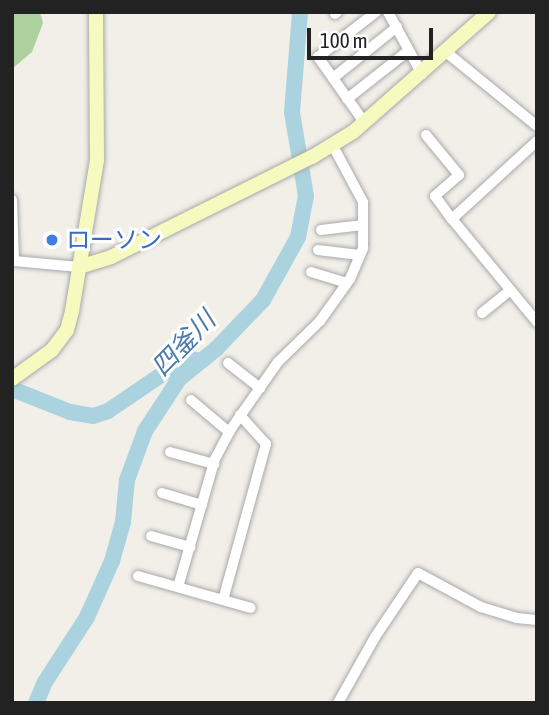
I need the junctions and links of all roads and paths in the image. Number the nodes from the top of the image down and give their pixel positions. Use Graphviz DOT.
graph roads {
  1 [pos="96,12"];
  2 [pos="376,12"];
  3 [pos="388,12"];
  4 [pos="489,12"];
  5 [pos="397,27"];
  6 [pos="408,51"];
  7 [pos="446,52"];
  8 [pos="422,74"];
  9 [pos="332,78"];
  10 [pos="347,99"];
  11 [pos="364,122"];
  12 [pos="537,126"];
  13 [pos="426,135"];
  14 [pos="537,141"];
  15 [pos="332,144"];
  16 [pos="12,200"];
  17 [pos="452,219"];
  18 [pos="363,225"];
  19 [pos="321,230"];
  20 [pos="318,250"];
  21 [pos="360,255"];
  22 [pos="79,267"];
  23 [pos="311,272"];
  24 [pos="346,283"];
  25 [pos="510,290"];
  26 [pos="482,313"];
  27 [pos="537,322"];
  28 [pos="228,363"];
  29 [pos="15,373"];
  30 [pos="260,388"];
  31 [pos="191,400"];
  32 [pos="240,415"];
  33 [pos="229,432"];
  34 [pos="170,452"];
  35 [pos="214,464"];
  36 [pos="162,493"];
  37 [pos="202,505"];
  38 [pos="151,536"];
  39 [pos="190,547"];
  40 [pos="138,576"];
  41 [pos="178,587"];
  42 [pos="223,600"];
  43 [pos="251,608"];
  44 [pos="537,620"];
  45 [pos="338,703"];
  1 -- 22 [label="street"];
  2 -- 9 [label="street"];
  3 -- 5 [label="street"];
  4 -- 7 [label="street"];
  5 -- 6 [label="street"];
  5 -- 9 [label="street"];
  6 -- 8 [label="street"];
  6 -- 10 [label="street"];
  7 -- 8 [label="street"];
  7 -- 12 [label="street"];
  8 -- 11 [label="street"];
  9 -- 10 [label="street"];
  10 -- 11 [label="street"];
  11 -- 15 [label="street"];
  13 -- 17 [label="street"];
  14 -- 17 [label="street"];
  15 -- 18 [label="street"];
  15 -- 22 [label="street"];
  16 -- 22 [label="street"];
  17 -- 25 [label="street"];
  18 -- 19 [label="street"];
  18 -- 21 [label="street"];
  20 -- 21 [label="street"];
  21 -- 24 [label="street"];
  22 -- 29 [label="street"];
  23 -- 24 [label="street"];
  24 -- 30 [label="street"];
  25 -- 26 [label="street"];
  25 -- 27 [label="street"];
  28 -- 30 [label="street"];
  30 -- 32 [label="street"];
  31 -- 33 [label="street"];
  32 -- 33 [label="street"];
  32 -- 42 [label="street"];
  33 -- 35 [label="street"];
  34 -- 35 [label="street"];
  35 -- 37 [label="street"];
  36 -- 37 [label="street"];
  37 -- 39 [label="street"];
  38 -- 39 [label="street"];
  39 -- 41 [label="street"];
  40 -- 41 [label="street"];
  41 -- 42 [label="street"];
  42 -- 43 [label="street"];
  44 -- 45 [label="street"];
}
